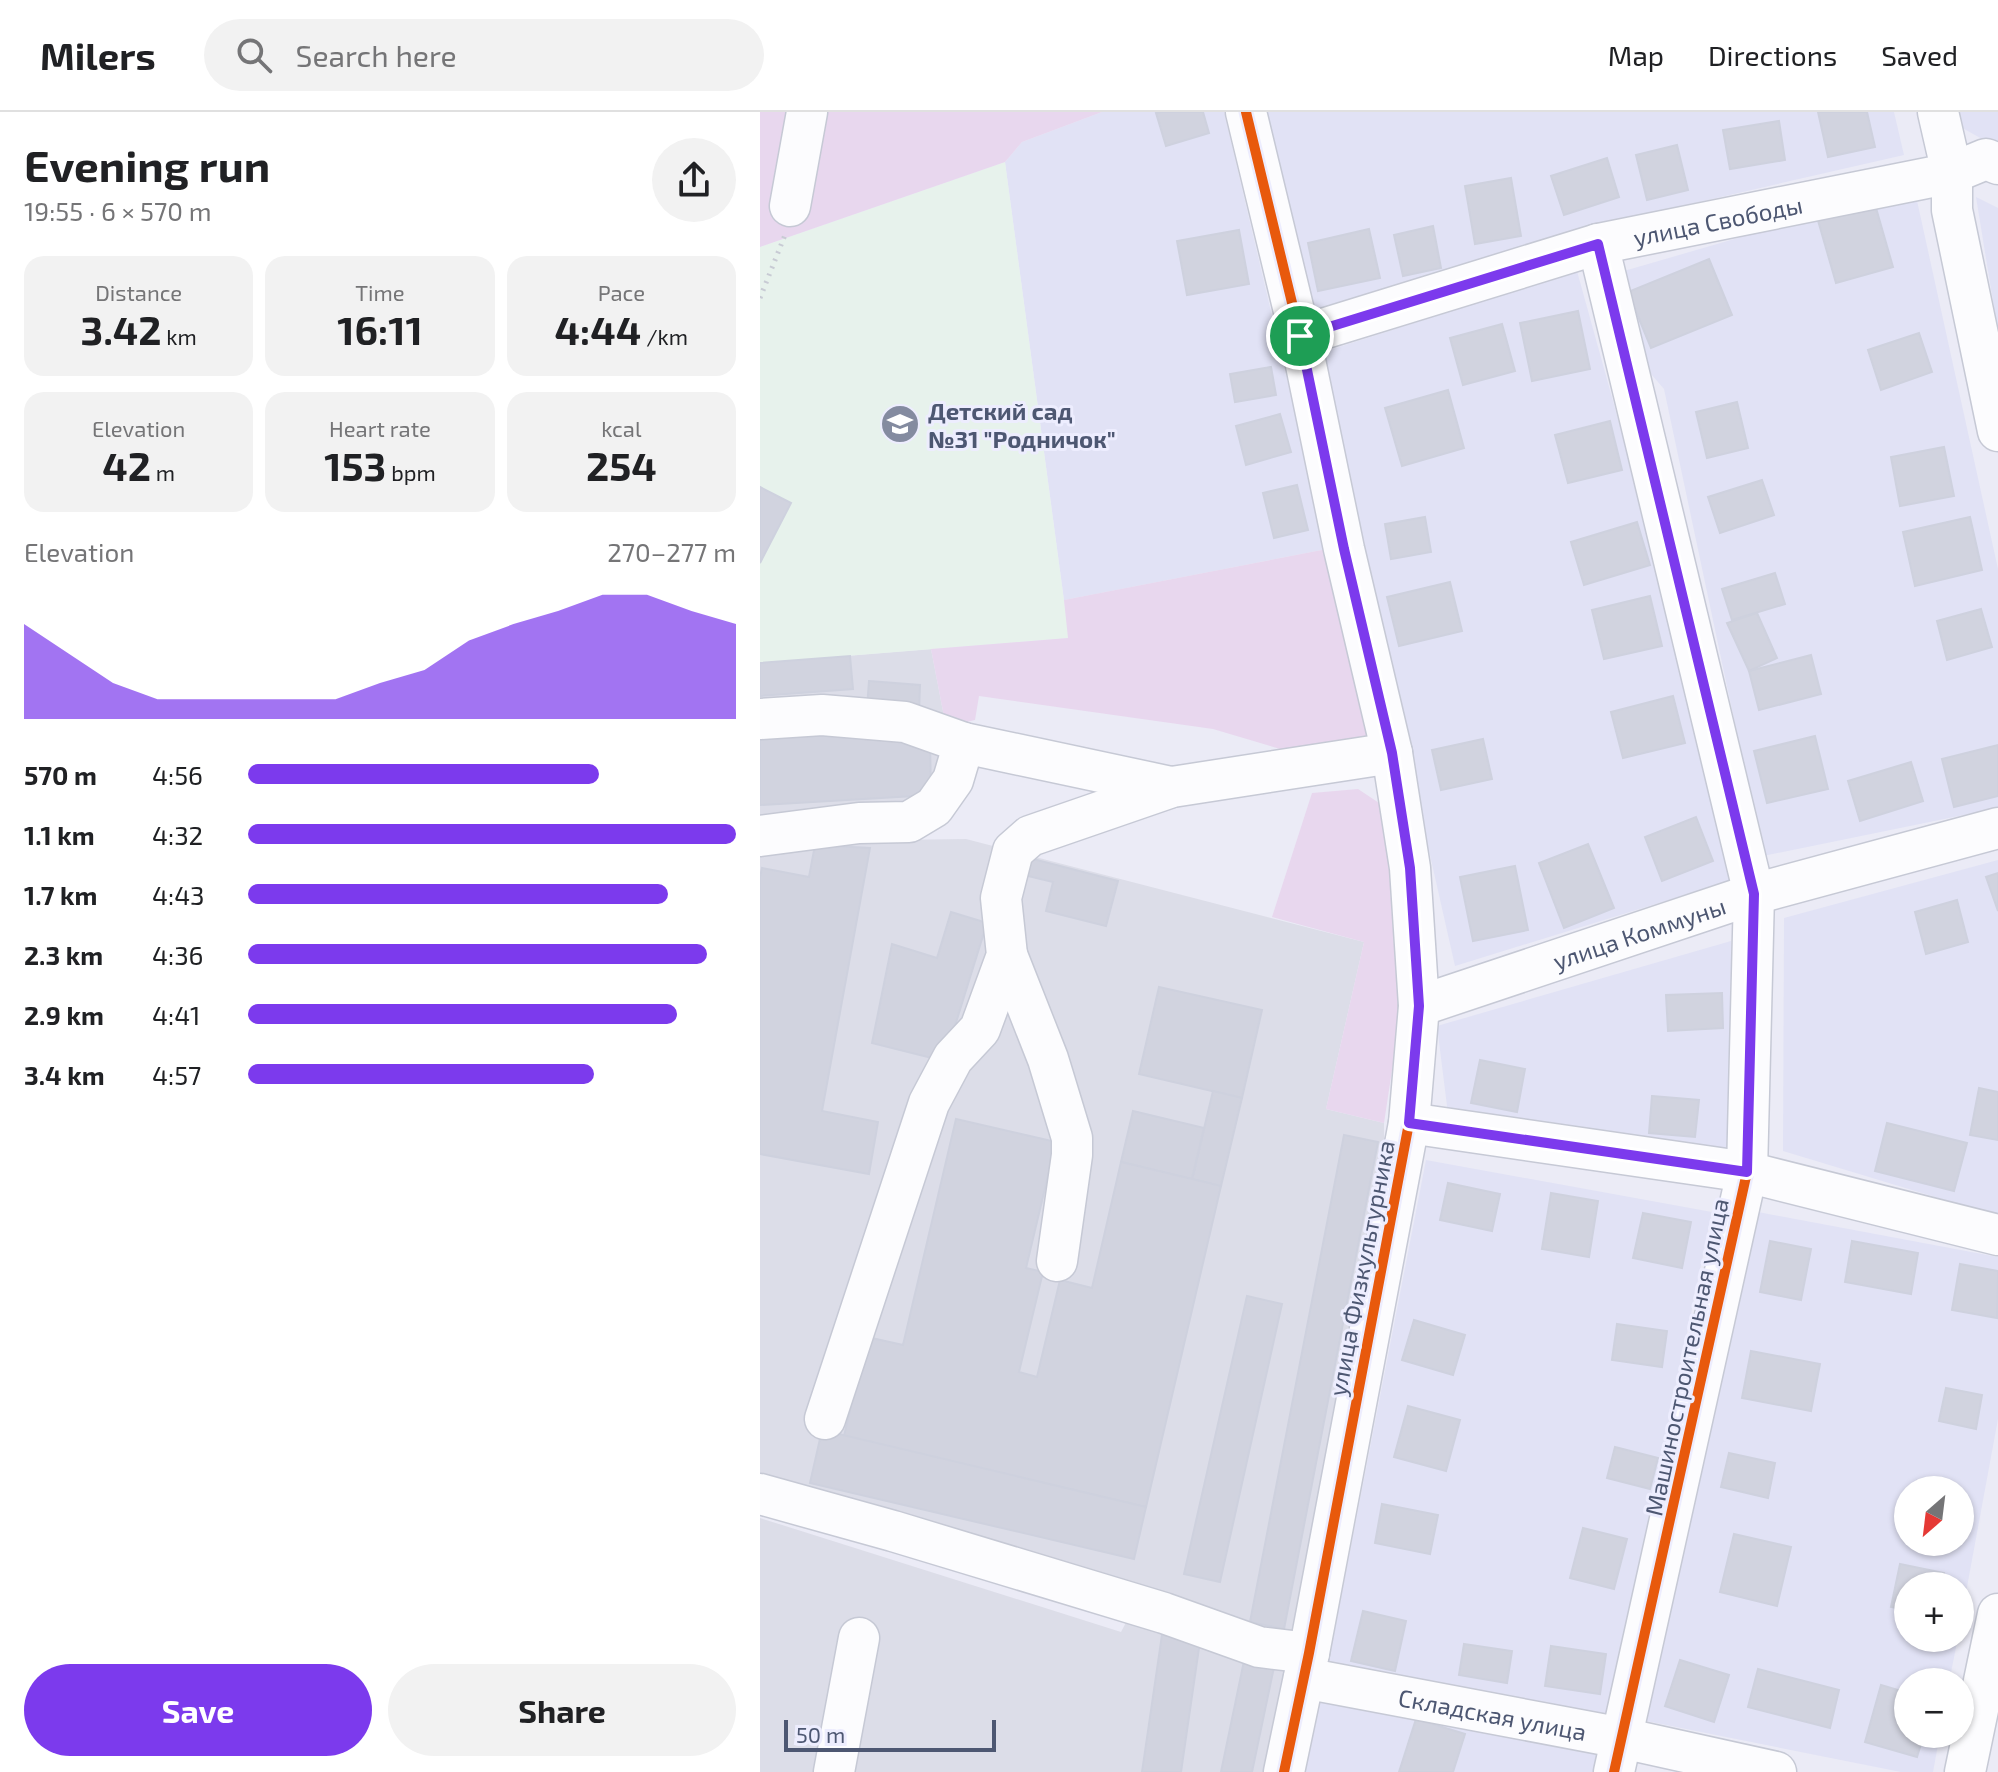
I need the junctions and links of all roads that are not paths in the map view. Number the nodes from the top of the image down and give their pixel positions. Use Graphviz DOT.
graph roads {
  1 [pos="807,112"];
  2 [pos="1246,112"];
  3 [pos="1938,112"];
  4 [pos="1998,164"];
  5 [pos="1952,173"];
  6 [pos="790,206"];
  7 [pos="1598,244"];
  8 [pos="1300,336"];
  9 [pos="1998,431"];
  10 [pos="760,719"];
  11 [pos="964,743"];
  12 [pos="1392,753"];
  13 [pos="1172,787"];
  14 [pos="1998,828"];
  15 [pos="760,836"];
  16 [pos="1754,894"];
  17 [pos="1007,955"];
  18 [pos="1419,1006"];
  19 [pos="1409,1123"];
  20 [pos="1747,1172"];
  21 [pos="1998,1235"];
  22 [pos="1057,1261"];
  23 [pos="825,1419"];
  24 [pos="760,1494"];
  25 [pos="1998,1614"];
  26 [pos="859,1638"];
  27 [pos="1306,1665"];
  28 [pos="1618,1755"];
  29 [pos="834,1772"];
  30 [pos="1284,1772"];
  31 [pos="1776,1772"];
  32 [pos="1965,1772"];
  1 -- 6 [label="street"];
  2 -- 8 [label="street, улица Физкультурника"];
  3 -- 5 [label="street"];
  4 -- 5 [label="street, улица Свободы"];
  5 -- 7 [label="street, улица Свободы"];
  5 -- 9 [label="street"];
  7 -- 8 [label="street, улица Свободы"];
  7 -- 16 [label="street, Машиностроительная улица"];
  8 -- 12 [label="street, улица Физкультурника"];
  10 -- 11 [label="street"];
  11 -- 13 [label="street"];
  11 -- 15 [label="street"];
  12 -- 13 [label="street"];
  12 -- 18 [label="street, улица Физкультурника"];
  13 -- 17 [label="street"];
  14 -- 16 [label="street, улица Коммуны"];
  16 -- 18 [label="street, улица Коммуны"];
  16 -- 20 [label="street, Машиностроительная улица"];
  17 -- 22 [label="street"];
  17 -- 23 [label="street"];
  18 -- 19 [label="street, улица Физкультурника"];
  19 -- 20 [label="street"];
  19 -- 27 [label="street, улица Физкультурника"];
  20 -- 21 [label="street"];
  20 -- 28 [label="street, Машиностроительная улица"];
  24 -- 27 [label="street, Складская улица"];
  25 -- 32 [label="street"];
  26 -- 29 [label="street"];
  27 -- 28 [label="street, Складская улица"];
  27 -- 30 [label="street, улица Физкультурника"];
  28 -- 31 [label="street, Складская улица"];
}
